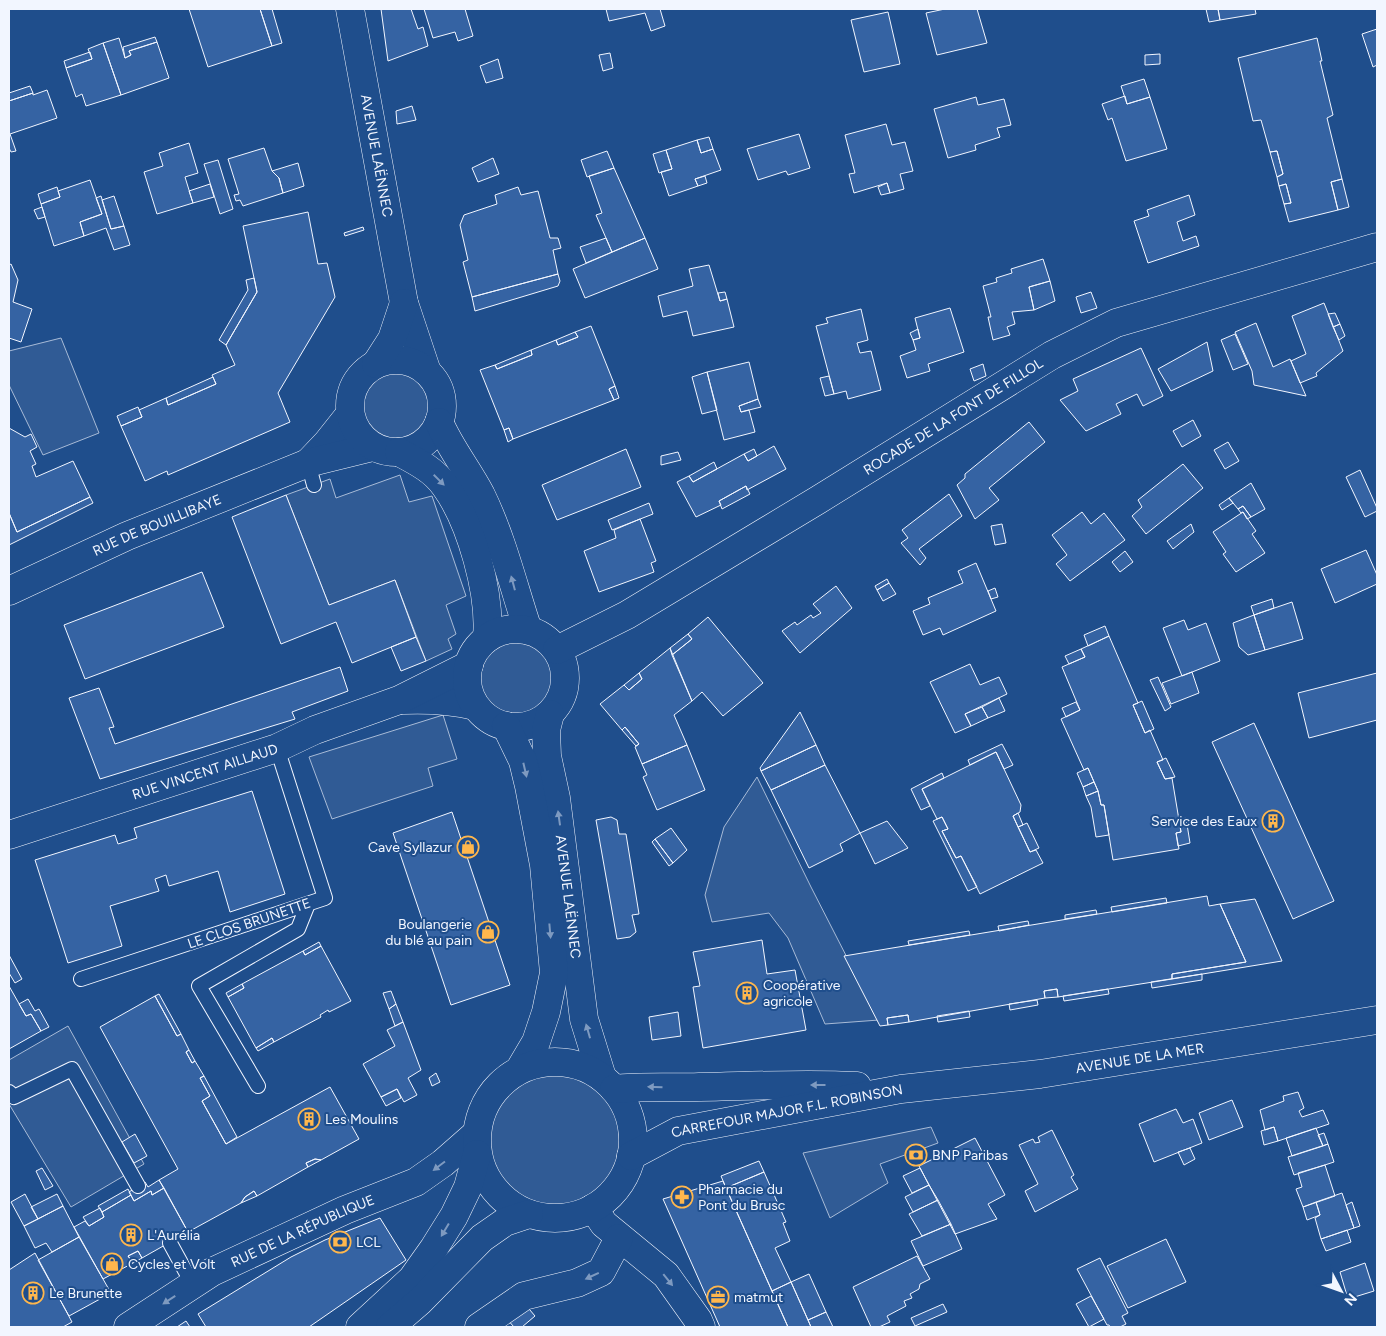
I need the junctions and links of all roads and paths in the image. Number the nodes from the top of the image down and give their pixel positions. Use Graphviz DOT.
graph roads {
  1 [pos="350,9"];
  2 [pos="1377,247"];
  3 [pos="404,303"];
  4 [pos="376,364"];
  5 [pos="427,372"];
  6 [pos="350,414"];
  7 [pos="439,422"];
  8 [pos="386,450"];
  9 [pos="311,474"];
  10 [pos="9,590"];
  11 [pos="528,630"];
  12 [pos="487,638"];
  13 [pos="557,650"];
  14 [pos="469,665"];
  15 [pos="400,700"];
  16 [pos="475,706"];
  17 [pos="550,714"];
  18 [pos="506,726"];
  19 [pos="277,748"];
  20 [pos="9,835"];
  21 [pos="308,904"];
  22 [pos="81,979"];
  23 [pos="1377,1020"];
  24 [pos="520,1069"];
  25 [pos="608,1083"];
  26 [pos="258,1086"];
  27 [pos="901,1088"];
  28 [pos="9,1092"];
  29 [pos="477,1144"];
  30 [pos="631,1156"];
  31 [pos="138,1186"];
  32 [pos="593,1208"];
  33 [pos="529,1214"];
  34 [pos="619,1238"];
  35 [pos="170,1243"];
  36 [pos="193,1285"];
  37 [pos="128,1327"];
  38 [pos="360,1327"];
  39 [pos="390,1327"];
  40 [pos="479,1327"];
  41 [pos="702,1327"];
  1 -- 3 [label="main road, AVENUE LAËNNEC"];
  2 -- 13 [label="main road, ROCADE DE LA FONT DE FILLOL"];
  3 -- 4 [label="main road, AVENUE LAËNNEC"];
  3 -- 5 [label="main road, AVENUE LAËNNEC"];
  4 -- 5 [label="main road"];
  4 -- 6 [label="main road"];
  5 -- 7 [label="main road"];
  6 -- 8 [label="main road"];
  6 -- 9 [label="main road, RUE DE BOUILLIBAYE"];
  7 -- 8 [label="main road"];
  11 -- 7 [label="main road, one-way"];
  8 -- 9 [label="main road, RUE DE BOUILLIBAYE"];
  8 -- 12 [label="main road, one-way"];
  9 -- 10 [label="main road, RUE DE BOUILLIBAYE"];
  11 -- 12 [label="main road"];
  11 -- 13 [label="main road"];
  12 -- 14 [label="main road"];
  13 -- 17 [label="main road"];
  14 -- 15 [label="main road, RUE VINCENT AILLAUD"];
  14 -- 16 [label="main road"];
  15 -- 16 [label="main road, RUE VINCENT AILLAUD"];
  15 -- 19 [label="main road, RUE VINCENT AILLAUD"];
  16 -- 18 [label="main road"];
  17 -- 18 [label="main road"];
  25 -- 17 [label="main road, AVENUE LAËNNEC, one-way"];
  18 -- 24 [label="main road, AVENUE LAËNNEC, one-way"];
  19 -- 20 [label="main road, RUE VINCENT AILLAUD"];
  19 -- 21 [label="lane, LE CLOS BRUNETTE"];
  21 -- 22 [label="lane, LE CLOS BRUNETTE"];
  21 -- 26 [label="lane"];
  23 -- 27 [label="main road, AVENUE DE LA MER"];
  24 -- 25 [label="main road"];
  24 -- 29 [label="main road"];
  27 -- 25 [label="main road, CARREFOUR MAJOR F.L. ROBINSON, one-way"];
  25 -- 30 [label="main road"];
  27 -- 30 [label="main road, CARREFOUR MAJOR F.L. ROBINSON"];
  28 -- 31 [label="lane"];
  29 -- 33 [label="main road"];
  29 -- 36 [label="main road, RUE DE LA RÉPUBLIQUE, one-way"];
  29 -- 38 [label="main road, one-way"];
  30 -- 32 [label="main road"];
  32 -- 33 [label="main road"];
  32 -- 34 [label="main road"];
  33 -- 39 [label="main road"];
  34 -- 40 [label="main road, one-way"];
  34 -- 41 [label="main road, one-way"];
  35 -- 36 [label="lane"];
  36 -- 37 [label="main road, RUE DE LA RÉPUBLIQUE, one-way"];
}
